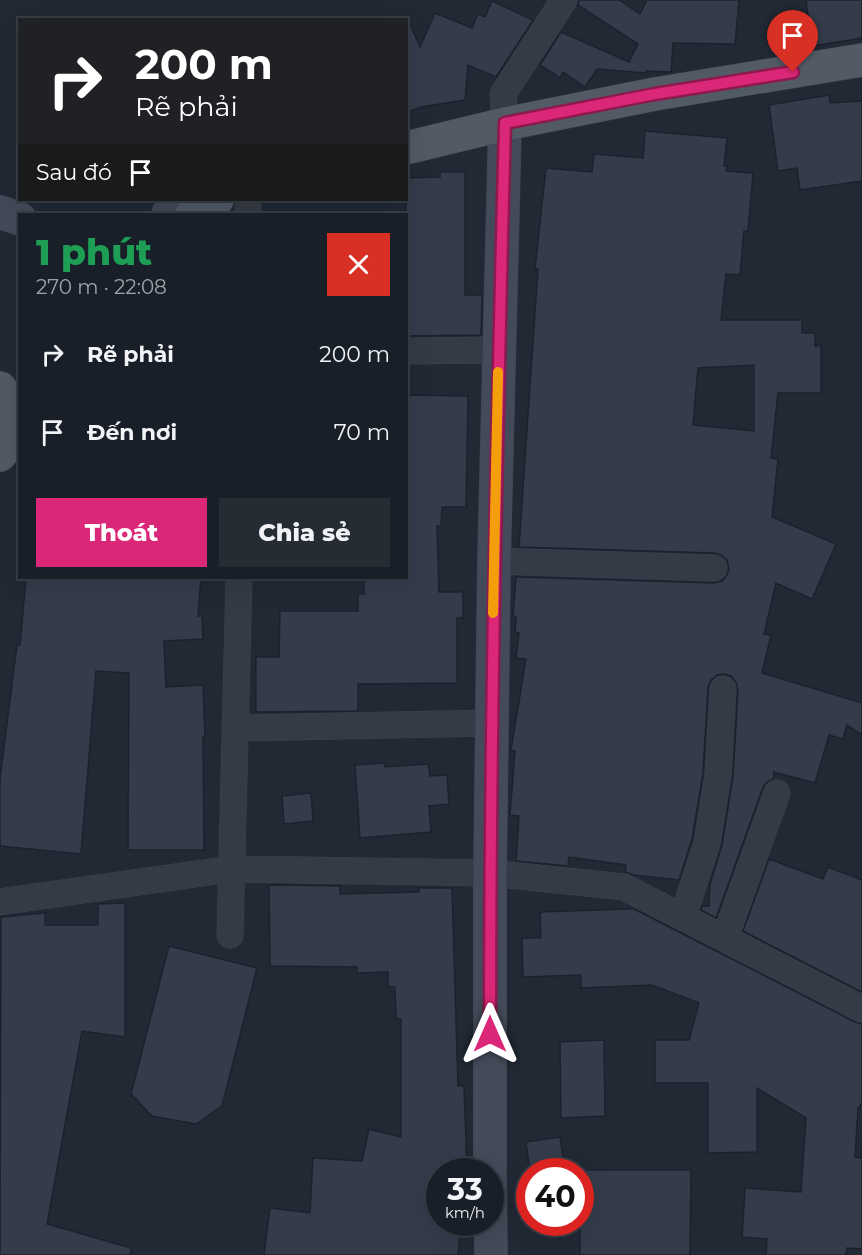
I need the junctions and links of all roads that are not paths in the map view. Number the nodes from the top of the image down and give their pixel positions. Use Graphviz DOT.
graph roads {
  1 [pos="564,0"];
  2 [pos="862,60"];
  3 [pos="505,123"];
  4 [pos="408,147"];
  5 [pos="203,207"];
  6 [pos="0,212"];
  7 [pos="173,213"];
  8 [pos="18,218"];
  9 [pos="499,350"];
  10 [pos="408,351"];
  11 [pos="7,387"];
  12 [pos="5,446"];
  13 [pos="0,484"];
  14 [pos="494,561"];
  15 [pos="714,568"];
  16 [pos="239,579"];
  17 [pos="723,689"];
  18 [pos="492,723"];
  19 [pos="235,728"];
  20 [pos="777,793"];
  21 [pos="231,869"];
  22 [pos="490,873"];
  23 [pos="0,902"];
  24 [pos="683,917"];
  25 [pos="230,935"];
  26 [pos="725,938"];
  27 [pos="862,1009"];
  28 [pos="490,1158"];
  29 [pos="491,1236"];
  30 [pos="491,1255"];
  1 -- 3 [label="street"];
  2 -- 3 [label="main road"];
  3 -- 4 [label="main road"];
  3 -- 9 [label="street"];
  5 -- 7 [label="street"];
  6 -- 8 [label="street"];
  9 -- 10 [label="street"];
  9 -- 14 [label="street"];
  11 -- 12 [label="main road"];
  12 -- 13 [label="main road"];
  14 -- 15 [label="street"];
  14 -- 18 [label="street"];
  16 -- 19 [label="street"];
  17 -- 24 [label="street"];
  18 -- 19 [label="street"];
  18 -- 22 [label="street"];
  19 -- 21 [label="street"];
  20 -- 26 [label="street"];
  21 -- 22 [label="street"];
  21 -- 23 [label="street"];
  21 -- 25 [label="street"];
  22 -- 24 [label="street"];
  22 -- 28 [label="street"];
  24 -- 26 [label="street"];
  26 -- 27 [label="street"];
  29 -- 30 [label="street"];
}
